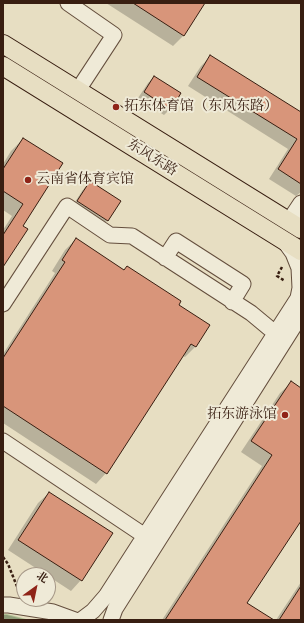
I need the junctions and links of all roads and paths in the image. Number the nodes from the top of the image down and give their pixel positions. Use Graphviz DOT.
graph roads {
  1 [pos="68,3"];
  2 [pos="3,44"];
  3 [pos="3,66"];
  4 [pos="78,90"];
  5 [pos="301,203"];
  6 [pos="289,221"];
  7 [pos="266,229"];
  8 [pos="283,240"];
  9 [pos="301,250"];
  10 [pos="165,258"];
  11 [pos="282,267"];
  12 [pos="285,281"];
  13 [pos="232,302"];
  14 [pos="3,304"];
  15 [pos="301,315"];
  16 [pos="275,333"];
  17 [pos="3,442"];
  18 [pos="145,536"];
  19 [pos="3,557"];
  20 [pos="3,605"];
  21 [pos="26,608"];
  22 [pos="75,620"];
  23 [pos="81,620"];
  24 [pos="111,620"];
  1 -- 4 [label="street"];
  2 -- 4 [label="main road, 东风东路"];
  3 -- 7 [label="main road, 东风东路"];
  4 -- 6 [label="main road, 东风东路"];
  5 -- 6 [label="street"];
  6 -- 7 [label="main road"];
  7 -- 8 [label="main road, 东风东路"];
  8 -- 9 [label="main road, 东风东路"];
  8 -- 16 [label="street"];
  10 -- 13 [label="street"];
  10 -- 13 [label="street"];
  10 -- 14 [label="street"];
  11 -- 12 [label="path"];
  13 -- 16 [label="street"];
  15 -- 24 [label="street"];
  16 -- 18 [label="street"];
  17 -- 18 [label="street"];
  18 -- 23 [label="street"];
  19 -- 21 [label="path"];
  20 -- 21 [label="street"];
  21 -- 22 [label="street"];
}
